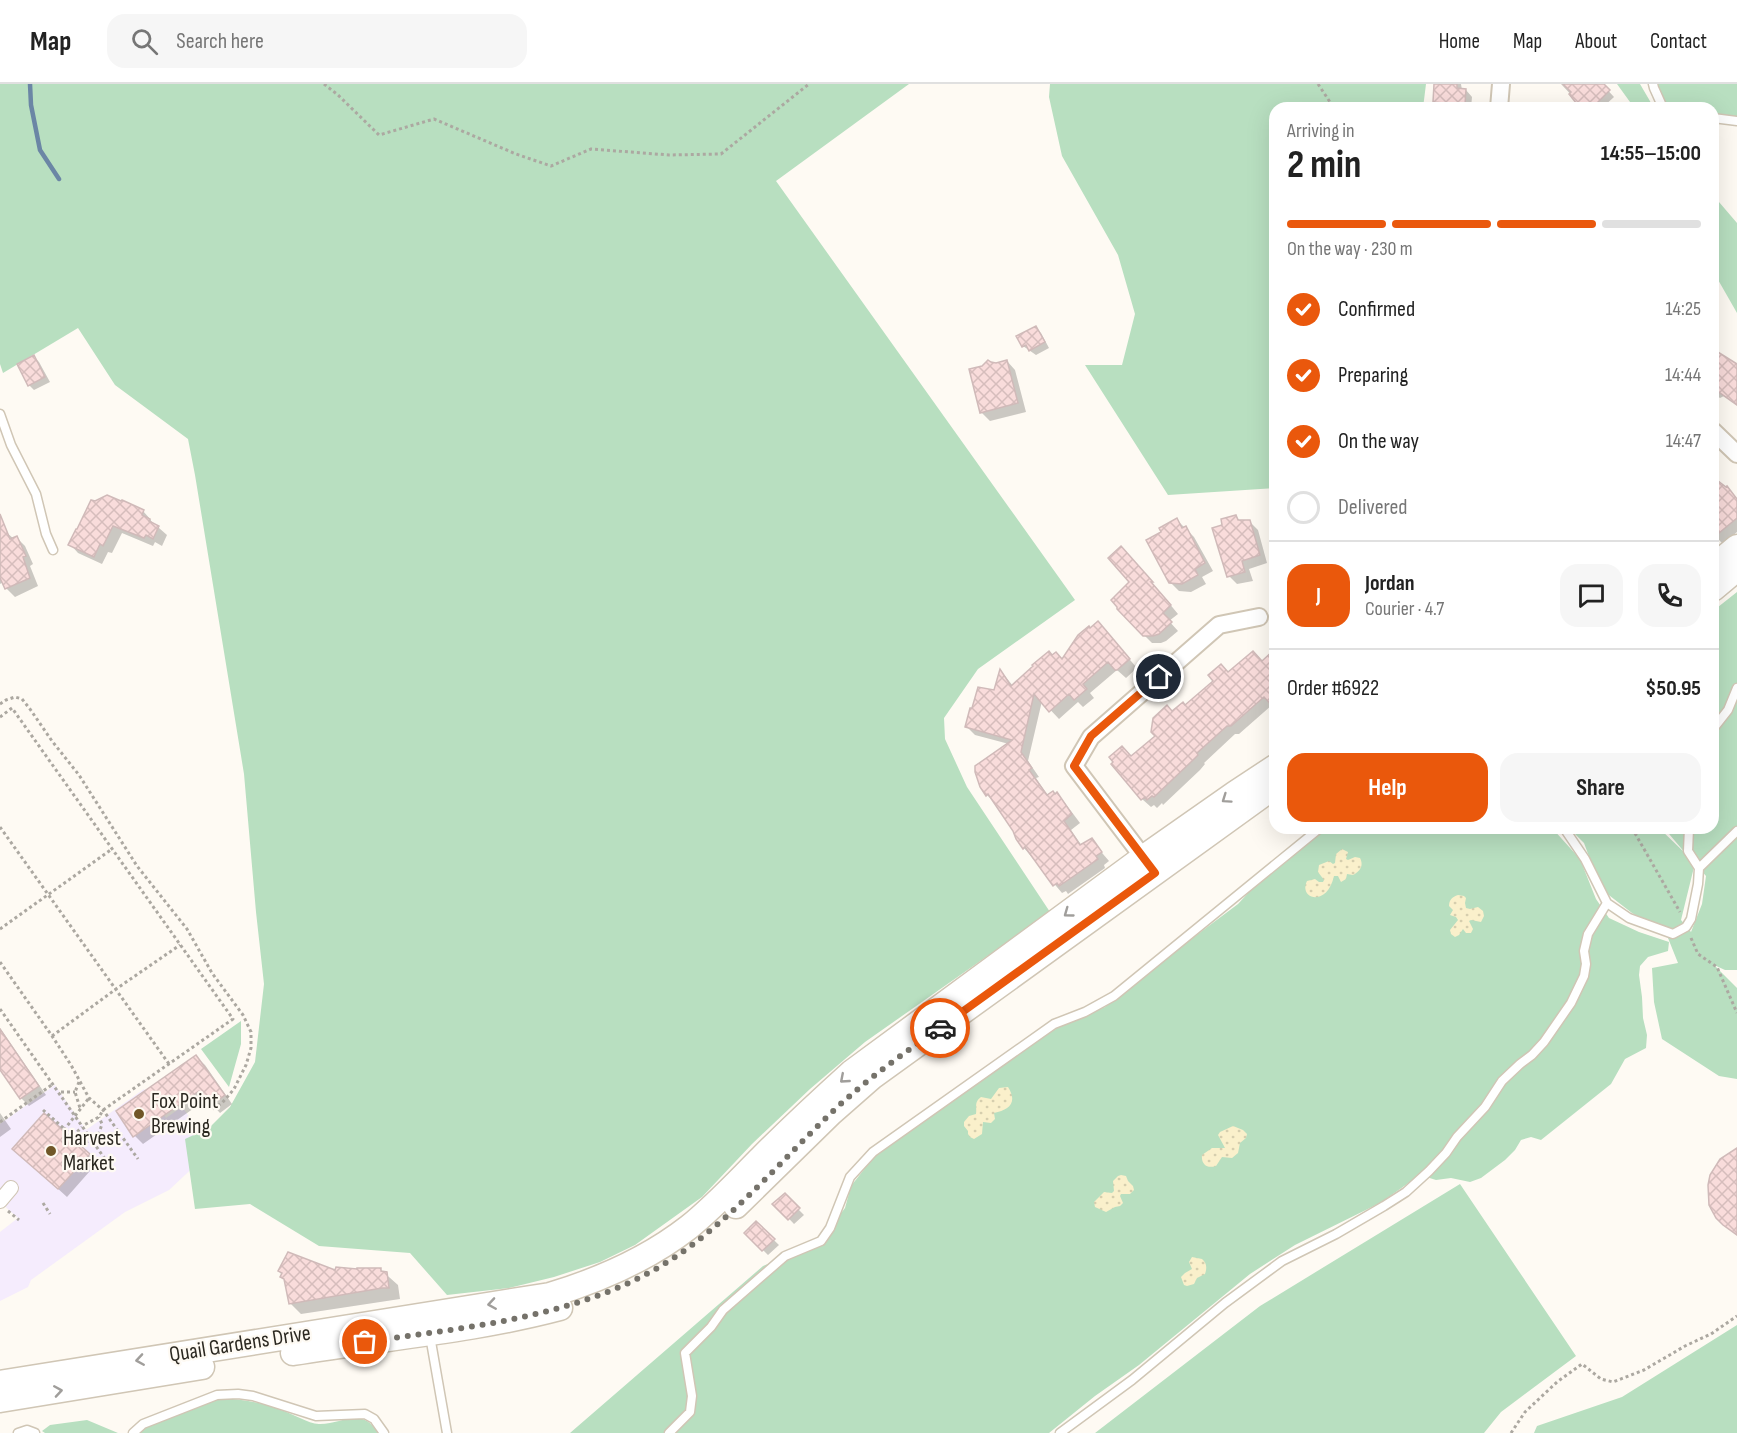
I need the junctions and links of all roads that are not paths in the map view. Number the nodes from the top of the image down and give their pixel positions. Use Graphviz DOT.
graph roads {
  1 [pos="1501,84"];
  2 [pos="1653,84"];
  3 [pos="1499,102"];
  4 [pos="1660,102"];
  5 [pos="1719,118"];
  6 [pos="1737,121"];
  7 [pos="0,414"];
  8 [pos="1719,437"];
  9 [pos="1737,454"];
  10 [pos="1737,547"];
  11 [pos="53,550"];
  12 [pos="1719,562"];
  13 [pos="1737,569"];
  14 [pos="1719,584"];
  15 [pos="1258,617"];
  16 [pos="1737,688"];
  17 [pos="1719,721"];
  18 [pos="1269,771"];
  19 [pos="1269,790"];
  20 [pos="1737,831"];
  21 [pos="1313,834"];
  22 [pos="1568,834"];
  23 [pos="1689,834"];
  24 [pos="1150,865"];
  25 [pos="1700,868"];
  26 [pos="1607,903"];
  27 [pos="11,1188"];
  28 [pos="0,1201"];
  29 [pos="428,1324"];
  30 [pos="0,1383"];
  31 [pos="0,1400"];
  32 [pos="18,1433"];
  33 [pos="35,1433"];
  34 [pos="133,1433"];
  35 [pos="384,1433"];
  36 [pos="447,1433"];
  37 [pos="669,1433"];
  38 [pos="1060,1433"];
  1 -- 3 [label="street"];
  2 -- 4 [label="lane"];
  5 -- 6 [label="lane"];
  7 -- 11 [label="lane"];
  8 -- 9 [label="street"];
  10 -- 12 [label="main road"];
  13 -- 14 [label="main road"];
  15 -- 24 [label="street"];
  16 -- 17 [label="lane"];
  18 -- 24 [label="main road, Quail Gardens Drive, one-way"];
  19 -- 24 [label="main road, Quail Gardens Drive"];
  20 -- 25 [label="lane"];
  21 -- 37 [label="lane"];
  22 -- 26 [label="lane"];
  23 -- 25 [label="lane"];
  24 -- 29 [label="main road, Quail Gardens Drive"];
  25 -- 26 [label="lane"];
  26 -- 38 [label="lane"];
  27 -- 28 [label="street"];
  29 -- 30 [label="main road, Quail Gardens Drive, one-way"];
  31 -- 29 [label="main road, Quail Gardens Drive, one-way"];
  29 -- 36 [label="lane"];
  32 -- 33 [label="lane"];
  34 -- 35 [label="lane"];
}
